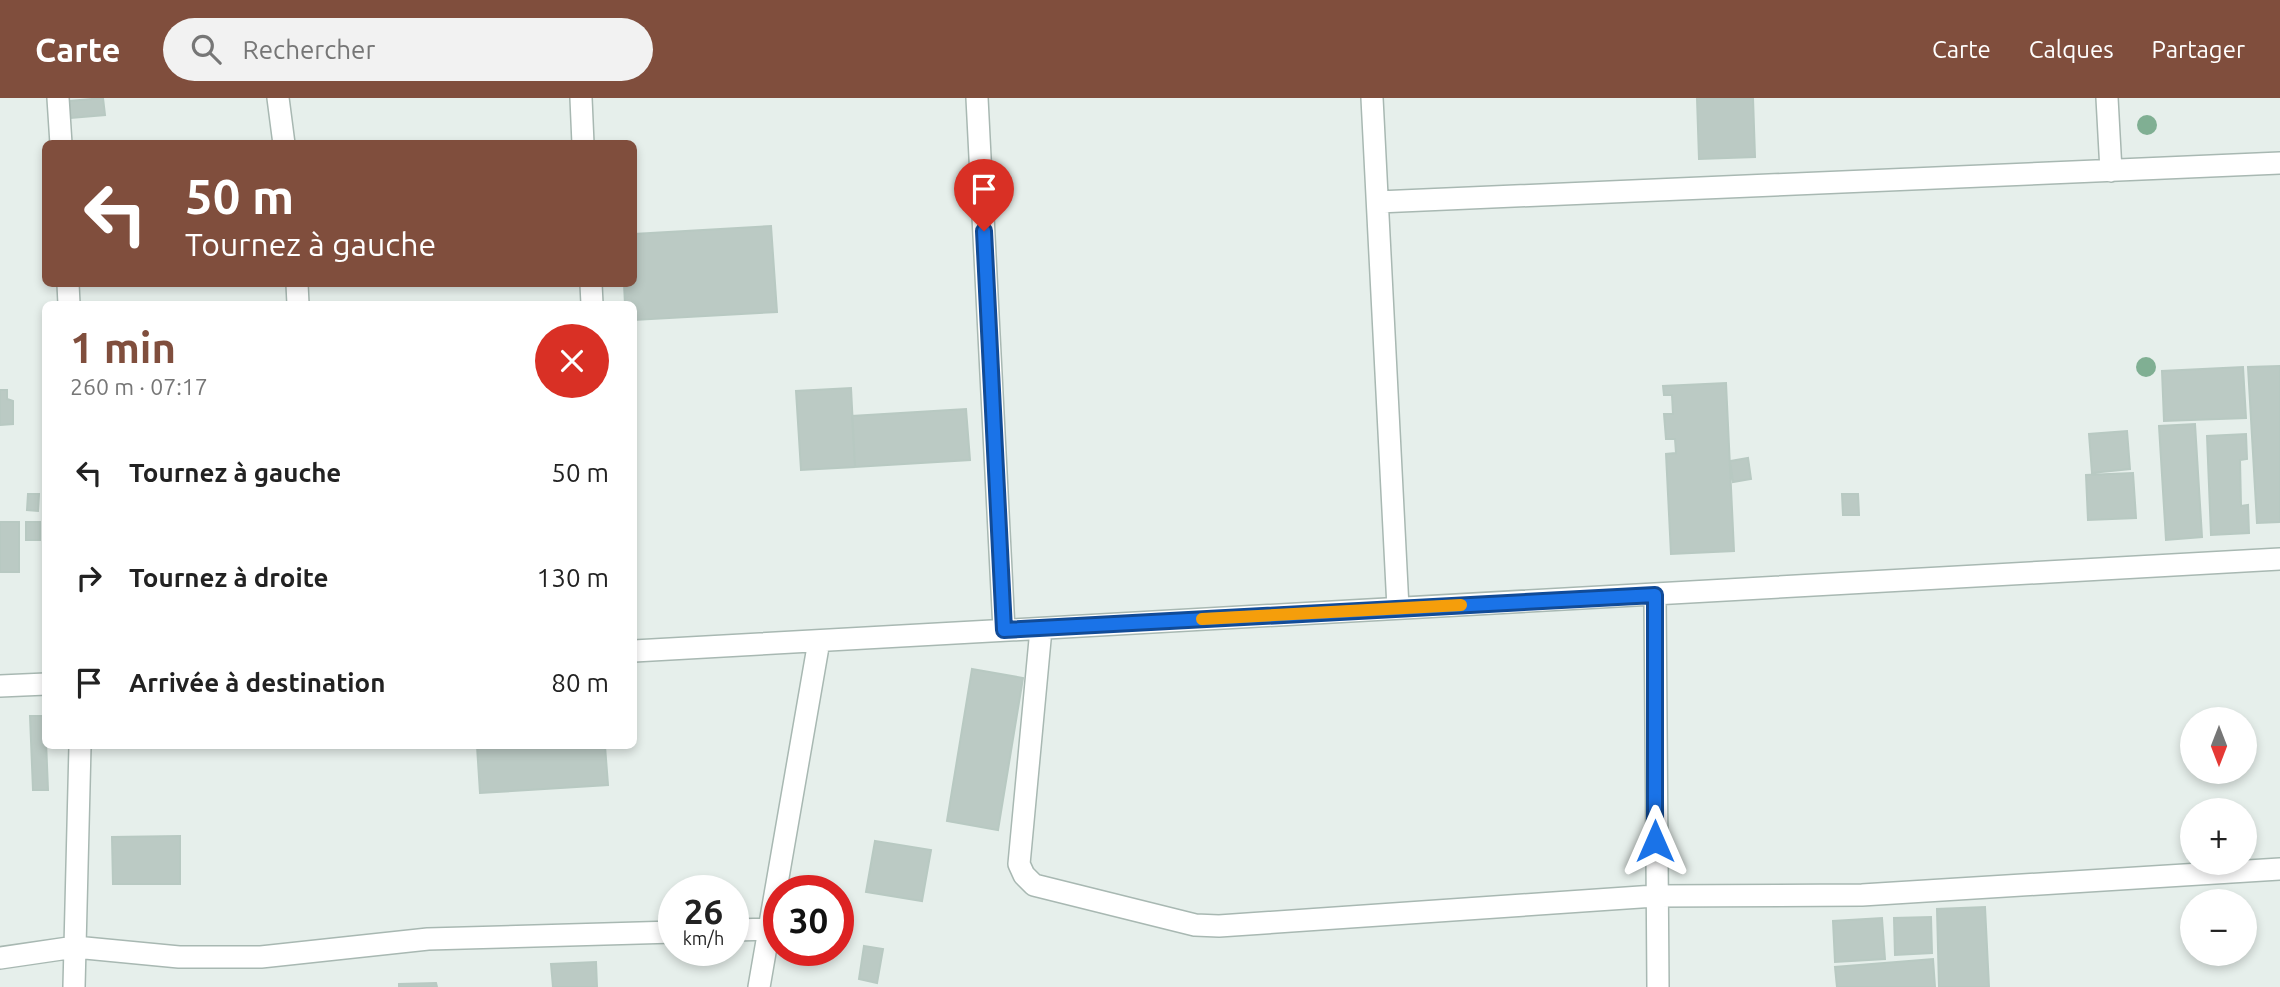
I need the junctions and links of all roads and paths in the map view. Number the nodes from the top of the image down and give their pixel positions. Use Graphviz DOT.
graph roads {
  1 [pos="58,98"];
  2 [pos="278,98"];
  3 [pos="581,98"];
  4 [pos="976,98"];
  5 [pos="1373,98"];
  6 [pos="2107,98"];
  7 [pos="61,140"];
  8 [pos="283,140"];
  9 [pos="583,140"];
  10 [pos="2280,163"];
  11 [pos="2111,171"];
  12 [pos="1378,202"];
  13 [pos="2280,559"];
  14 [pos="1655,595"];
  15 [pos="1398,608"];
  16 [pos="1041,629"];
  17 [pos="1004,630"];
  18 [pos="819,641"];
  19 [pos="637,651"];
  20 [pos="42,684"];
  21 [pos="0,686"];
  22 [pos="80,749"];
  23 [pos="2280,869"];
  24 [pos="779,875"];
  25 [pos="1655,896"];
  26 [pos="658,932"];
  27 [pos="75,947"];
  28 [pos="0,958"];
  29 [pos="763,966"];
  30 [pos="74,987"];
  31 [pos="759,987"];
  32 [pos="1658,987"];
  1 -- 7 [label="street"];
  2 -- 8 [label="street"];
  3 -- 9 [label="street"];
  4 -- 17 [label="street"];
  5 -- 12 [label="street"];
  6 -- 11 [label="street"];
  10 -- 11 [label="street"];
  11 -- 12 [label="street"];
  12 -- 15 [label="street"];
  13 -- 14 [label="street"];
  14 -- 15 [label="street"];
  14 -- 25 [label="street"];
  15 -- 16 [label="street"];
  16 -- 17 [label="street"];
  16 -- 25 [label="street"];
  17 -- 18 [label="street"];
  18 -- 19 [label="street"];
  18 -- 24 [label="street"];
  20 -- 21 [label="street"];
  22 -- 27 [label="street"];
  23 -- 25 [label="street"];
  25 -- 32 [label="street"];
  26 -- 27 [label="street"];
  27 -- 28 [label="street"];
  27 -- 30 [label="street"];
  29 -- 31 [label="street"];
}
